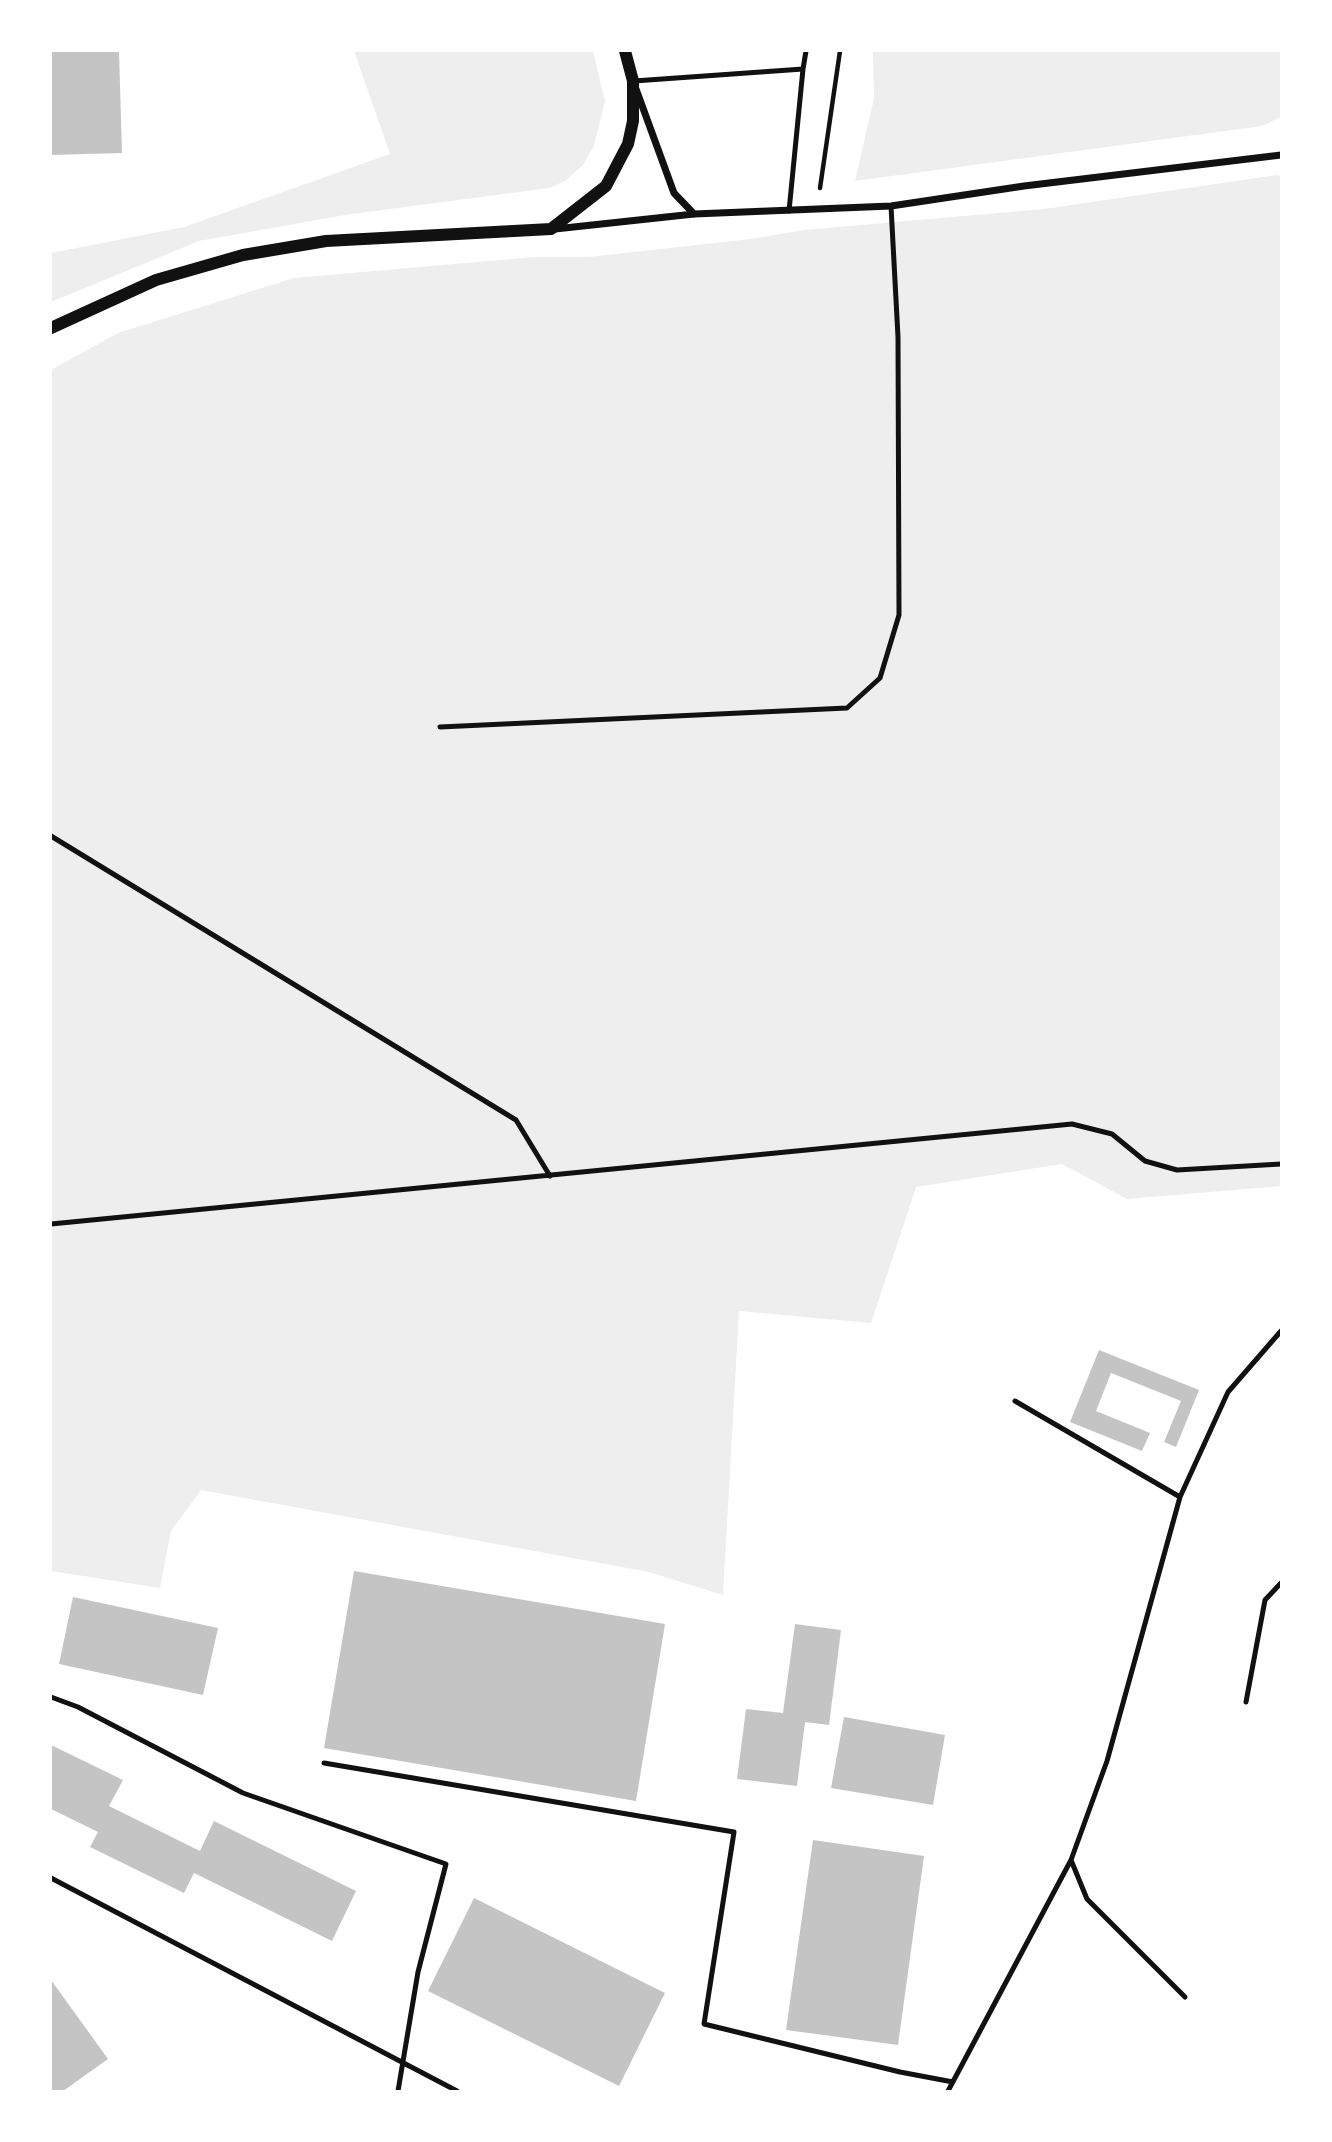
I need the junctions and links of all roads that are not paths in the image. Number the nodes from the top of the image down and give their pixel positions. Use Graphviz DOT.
graph roads {
  1 [pos="625,51"];
  2 [pos="806,51"];
  3 [pos="803,69"];
  4 [pos="633,81"];
  5 [pos="1281,155"];
  6 [pos="891,206"];
  7 [pos="789,211"];
  8 [pos="694,214"];
  9 [pos="551,229"];
  10 [pos="51,328"];
  11 [pos="440,727"];
  12 [pos="51,836"];
  13 [pos="1281,1164"];
  14 [pos="550,1177"];
  15 [pos="51,1224"];
  16 [pos="1281,1331"];
  17 [pos="1015,1401"];
  18 [pos="1180,1497"];
  19 [pos="1281,1583"];
  20 [pos="51,1697"];
  21 [pos="1246,1702"];
  22 [pos="324,1763"];
  23 [pos="1071,1860"];
  24 [pos="51,1878"];
  25 [pos="1185,1997"];
  26 [pos="403,2065"];
  27 [pos="953,2082"];
  28 [pos="398,2091"];
  29 [pos="457,2091"];
  30 [pos="948,2091"];
  1 -- 4 [label="street"];
  2 -- 3 [label="lane"];
  3 -- 4 [label="lane"];
  3 -- 7 [label="lane"];
  4 -- 8 [label="street"];
  4 -- 9 [label="street"];
  5 -- 6 [label="street"];
  6 -- 7 [label="street"];
  6 -- 11 [label="lane"];
  7 -- 8 [label="street"];
  8 -- 9 [label="street"];
  9 -- 10 [label="street"];
  12 -- 14 [label="lane"];
  13 -- 14 [label="lane"];
  14 -- 15 [label="lane"];
  16 -- 18 [label="lane"];
  17 -- 18 [label="lane"];
  18 -- 23 [label="lane"];
  19 -- 21 [label="lane"];
  20 -- 26 [label="lane"];
  22 -- 27 [label="lane"];
  23 -- 25 [label="lane"];
  23 -- 27 [label="lane"];
  24 -- 26 [label="lane"];
  26 -- 28 [label="lane"];
  26 -- 29 [label="lane"];
  27 -- 30 [label="lane"];
}
